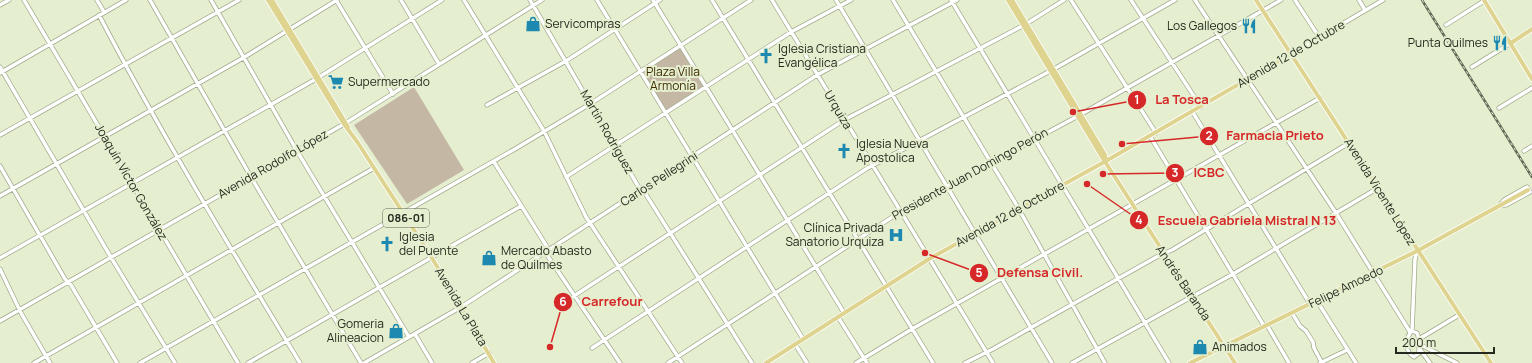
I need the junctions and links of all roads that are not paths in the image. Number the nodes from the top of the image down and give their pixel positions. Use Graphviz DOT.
graph roads {
  1 [pos="9,0"];
  2 [pos="24,0"];
  3 [pos="97,0"];
  4 [pos="126,0"];
  5 [pos="150,0"];
  6 [pos="211,0"];
  7 [pos="239,0"];
  8 [pos="268,0"];
  9 [pos="272,0"];
  10 [pos="336,0"];
  11 [pos="401,0"];
  12 [pos="442,0"];
  13 [pos="464,0"];
  14 [pos="530,0"];
  15 [pos="542,0"];
  16 [pos="597,0"];
  17 [pos="660,0"];
  18 [pos="712,0"];
  19 [pos="751,0"];
  20 [pos="772,0"];
  21 [pos="836,0"];
  22 [pos="851,0"];
  23 [pos="893,0"];
  24 [pos="957,0"];
  25 [pos="1008,0"];
  26 [pos="1012,0"];
  27 [pos="1064,0"];
  28 [pos="1071,0"];
  29 [pos="1131,0"];
  30 [pos="1175,0"];
  31 [pos="1195,0"];
  32 [pos="1256,0"];
  33 [pos="1281,0"];
  34 [pos="1359,0"];
  35 [pos="1383,0"];
  36 [pos="952,1"];
  37 [pos="1297,1"];
  38 [pos="1484,1"];
  39 [pos="654,2"];
  40 [pos="0,5"];
  41 [pos="533,6"];
  42 [pos="839,6"];
  43 [pos="1263,10"];
  44 [pos="1365,10"];
  45 [pos="104,12"];
  46 [pos="218,12"];
  47 [pos="99,15"];
  48 [pos="1142,17"];
  49 [pos="723,18"];
  50 [pos="412,19"];
  51 [pos="1024,24"];
  52 [pos="1446,25"];
  53 [pos="909,26"];
  54 [pos="1532,29"];
  55 [pos="615,30"];
  56 [pos="289,31"];
  57 [pos="790,32"];
  58 [pos="486,34"];
  59 [pos="1218,36"];
  60 [pos="1319,37"];
  61 [pos="171,38"];
  62 [pos="1098,43"];
  63 [pos="1510,43"];
  64 [pos="50,44"];
  65 [pos="681,45"];
  66 [pos="365,48"];
  67 [pos="980,48"];
  68 [pos="865,49"];
  69 [pos="1291,54"];
  70 [pos="243,58"];
  71 [pos="748,60"];
  72 [pos="566,62"];
  73 [pos="1172,62"];
  74 [pos="125,64"];
  75 [pos="439,64"];
  76 [pos="1472,67"];
  77 [pos="1,70"];
  78 [pos="1052,70"];
  79 [pos="640,72"];
  80 [pos="936,72"];
  81 [pos="817,76"];
  82 [pos="318,78"];
  83 [pos="1532,79"];
  84 [pos="1247,80"];
  85 [pos="197,84"];
  86 [pos="706,87"];
  87 [pos="518,88"];
  88 [pos="1127,88"];
  89 [pos="1532,88"];
  90 [pos="78,90"];
  91 [pos="1007,93"];
  92 [pos="393,94"];
  93 [pos="892,95"];
  94 [pos="1320,98"];
  95 [pos="269,104"];
  96 [pos="590,104"];
  97 [pos="774,104"];
  98 [pos="487,105"];
  99 [pos="1201,106"];
  100 [pos="1499,108"];
  101 [pos="151,110"];
  102 [pos="1192,111"];
  103 [pos="665,114"];
  104 [pos="1079,115"];
  105 [pos="963,117"];
  106 [pos="30,118"];
  107 [pos="844,120"];
  108 [pos="1275,122"];
  109 [pos="345,123"];
  110 [pos="224,131"];
  111 [pos="544,131"];
  112 [pos="733,131"];
  113 [pos="1156,132"];
  114 [pos="0,135"];
  115 [pos="104,136"];
  116 [pos="1150,136"];
  117 [pos="1035,139"];
  118 [pos="920,141"];
  119 [pos="1349,144"];
  120 [pos="615,146"];
  121 [pos="1532,146"];
  122 [pos="801,148"];
  123 [pos="297,151"];
  124 [pos="1524,151"];
  125 [pos="1219,155"];
  126 [pos="178,156"];
  127 [pos="692,158"];
  128 [pos="1106,161"];
  129 [pos="494,162"];
  130 [pos="991,163"];
  131 [pos="56,164"];
  132 [pos="0,166"];
  133 [pos="872,166"];
  134 [pos="374,168"];
  135 [pos="1306,169"];
  136 [pos="760,176"];
  137 [pos="566,177"];
  138 [pos="251,178"];
  139 [pos="1176,180"];
  140 [pos="131,183"];
  141 [pos="947,186"];
  142 [pos="1062,186"];
  143 [pos="13,188"];
  144 [pos="1378,188"];
  145 [pos="642,190"];
  146 [pos="1528,190"];
  147 [pos="829,194"];
  148 [pos="0,196"];
  149 [pos="325,197"];
  150 [pos="719,202"];
  151 [pos="205,204"];
  152 [pos="1249,204"];
  153 [pos="1132,205"];
  154 [pos="1500,205"];
  155 [pos="521,206"];
  156 [pos="1019,209"];
  157 [pos="83,210"];
  158 [pos="900,212"];
  159 [pos="1336,213"];
  160 [pos="403,214"];
  161 [pos="788,220"];
  162 [pos="278,223"];
  163 [pos="590,224"];
  164 [pos="159,230"];
  165 [pos="1088,230"];
  166 [pos="1206,230"];
  167 [pos="671,234"];
  168 [pos="976,234"];
  169 [pos="40,235"];
  170 [pos="857,240"];
  171 [pos="352,242"];
  172 [pos="746,247"];
  173 [pos="1276,248"];
  174 [pos="233,250"];
  175 [pos="547,251"];
  176 [pos="1417,251"];
  177 [pos="1165,254"];
  178 [pos="1044,255"];
  179 [pos="0,258"];
  180 [pos="111,258"];
  181 [pos="432,258"];
  182 [pos="929,260"];
  183 [pos="816,266"];
  184 [pos="619,267"];
  185 [pos="0,269"];
  186 [pos="305,269"];
  187 [pos="1374,273"];
  188 [pos="1233,274"];
  189 [pos="186,276"];
  190 [pos="698,278"];
  191 [pos="1002,278"];
  192 [pos="1119,279"];
  193 [pos="68,282"];
  194 [pos="886,287"];
  195 [pos="379,288"];
  196 [pos="774,293"];
  197 [pos="260,295"];
  198 [pos="575,296"];
  199 [pos="1193,296"];
  200 [pos="1317,301"];
  201 [pos="139,303"];
  202 [pos="956,304"];
  203 [pos="1072,304"];
  204 [pos="1310,304"];
  205 [pos="560,305"];
  206 [pos="461,307"];
  207 [pos="20,310"];
  208 [pos="648,312"];
  209 [pos="844,313"];
  210 [pos="1292,313"];
  211 [pos="332,315"];
  212 [pos="1459,315"];
  213 [pos="838,317"];
  214 [pos="0,321"];
  215 [pos="213,322"];
  216 [pos="1145,322"];
  217 [pos="726,324"];
  218 [pos="1266,326"];
  219 [pos="96,327"];
  220 [pos="1031,328"];
  221 [pos="912,329"];
  222 [pos="1411,332"];
  223 [pos="415,334"];
  224 [pos="409,337"];
  225 [pos="803,339"];
  226 [pos="286,340"];
  227 [pos="604,340"];
  228 [pos="795,344"];
  229 [pos="1419,344"];
  230 [pos="1225,346"];
  231 [pos="166,348"];
  232 [pos="592,348"];
  233 [pos="1097,349"];
  234 [pos="1348,350"];
  235 [pos="986,352"];
  236 [pos="489,354"];
  237 [pos="46,356"];
  238 [pos="678,356"];
  239 [pos="1414,357"];
  240 [pos="863,358"];
  241 [pos="34,363"];
  242 [pos="50,363"];
  243 [pos="117,363"];
  244 [pos="140,363"];
  245 [pos="175,363"];
  246 [pos="238,363"];
  247 [pos="248,363"];
  248 [pos="300,363"];
  249 [pos="364,363"];
  250 [pos="432,363"];
  251 [pos="472,363"];
  252 [pos="494,363"];
  253 [pos="620,363"];
  254 [pos="668,363"];
  255 [pos="682,363"];
  256 [pos="752,363"];
  257 [pos="766,363"];
  258 [pos="807,363"];
  259 [pos="856,363"];
  260 [pos="867,363"];
  261 [pos="933,363"];
  262 [pos="965,363"];
  263 [pos="993,363"];
  264 [pos="1052,363"];
  265 [pos="1072,363"];
  266 [pos="1105,363"];
  267 [pos="1169,363"];
  268 [pos="1190,363"];
  269 [pos="1235,363"];
  270 [pos="1289,363"];
  271 [pos="1321,363"];
  272 [pos="1356,363"];
  273 [pos="1414,363"];
  274 [pos="1430,363"];
  275 [pos="1457,363"];
  276 [pos="1491,363"];
  1 -- 40 [label="street"];
  2 -- 64 [label="street, Joaquín Víctor González"];
  3 -- 45 [label="street"];
  4 -- 45 [label="street"];
  5 -- 61 [label="street"];
  6 -- 46 [label="street"];
  7 -- 46 [label="street"];
  8 -- 56 [label="main road, Avenida La Plata / 086-01"];
  9 -- 56 [label="main road, Avenida La Plata / 086-01"];
  10 -- 56 [label="street"];
  10 -- 66 [label="street"];
  11 -- 50 [label="street"];
  12 -- 50 [label="street"];
  13 -- 58 [label="street"];
  14 -- 41 [label="street, Martín Rodríguez"];
  15 -- 41 [label="street, Avenida Rodolfo López"];
  16 -- 55 [label="street"];
  17 -- 39 [label="street"];
  18 -- 49 [label="street"];
  19 -- 49 [label="street"];
  20 -- 57 [label="street, Urquiza"];
  21 -- 42 [label="street"];
  22 -- 42 [label="street"];
  23 -- 53 [label="street"];
  24 -- 36 [label="street, Carlos Pellegrini"];
  25 -- 51 [label="main road, Andrés Baranda"];
  26 -- 51 [label="main road, Andrés Baranda"];
  27 -- 51 [label="street"];
  28 -- 62 [label="street"];
  29 -- 48 [label="street"];
  30 -- 48 [label="street"];
  31 -- 59 [label="street"];
  32 -- 43 [label="main road, Avenida Vicente López"];
  33 -- 43 [label="street, Presidente Juan Domingo Perón"];
  34 -- 44 [label="street"];
  35 -- 44 [label="street, Avenida 12 de Octubre"];
  36 -- 53 [label="street, Carlos Pellegrini"];
  36 -- 67 [label="street"];
  37 -- 60 [label="street"];
  38 -- 52 [label="street"];
  38 -- 63 [label="main road"];
  39 -- 55 [label="street"];
  39 -- 65 [label="street"];
  41 -- 58 [label="street, Avenida Rodolfo López"];
  41 -- 72 [label="street, Martín Rodríguez"];
  42 -- 57 [label="street"];
  42 -- 68 [label="street"];
  43 -- 59 [label="street, Presidente Juan Domingo Perón"];
  43 -- 69 [label="main road, Avenida Vicente López"];
  44 -- 60 [label="street, Avenida 12 de Octubre"];
  45 -- 47 [label="street"];
  46 -- 61 [label="street"];
  46 -- 70 [label="street"];
  47 -- 64 [label="street"];
  47 -- 74 [label="street"];
  48 -- 62 [label="street"];
  48 -- 73 [label="street"];
  49 -- 65 [label="street"];
  49 -- 71 [label="street"];
  50 -- 66 [label="street"];
  50 -- 75 [label="street"];
  51 -- 67 [label="street"];
  51 -- 78 [label="main road, Andrés Baranda"];
  53 -- 68 [label="street, Carlos Pellegrini"];
  53 -- 80 [label="street"];
  54 -- 63 [label="main road"];
  55 -- 72 [label="street"];
  55 -- 79 [label="street"];
  56 -- 70 [label="street"];
  56 -- 82 [label="main road, Avenida La Plata / 086-01"];
  57 -- 71 [label="street"];
  57 -- 81 [label="street, Urquiza"];
  58 -- 75 [label="street, Avenida Rodolfo López"];
  58 -- 87 [label="street"];
  59 -- 73 [label="street, Presidente Juan Domingo Perón"];
  59 -- 84 [label="street"];
  60 -- 69 [label="street, Avenida 12 de Octubre"];
  61 -- 74 [label="street"];
  61 -- 85 [label="street"];
  62 -- 78 [label="street"];
  62 -- 88 [label="street"];
  63 -- 76 [label="street"];
  63 -- 83 [label="main road"];
  64 -- 77 [label="street"];
  64 -- 90 [label="street, Joaquín Víctor González"];
  65 -- 79 [label="street"];
  65 -- 86 [label="street"];
  66 -- 82 [label="street"];
  66 -- 92 [label="street"];
  67 -- 80 [label="street"];
  67 -- 91 [label="street"];
  68 -- 81 [label="street, Carlos Pellegrini"];
  68 -- 93 [label="street"];
  69 -- 84 [label="main road, Avenida 12 de Octubre"];
  69 -- 94 [label="main road, Avenida Vicente López"];
  70 -- 85 [label="street"];
  70 -- 95 [label="street"];
  71 -- 86 [label="street"];
  71 -- 97 [label="street"];
  72 -- 87 [label="street"];
  72 -- 96 [label="street, Martín Rodríguez"];
  73 -- 88 [label="street, Presidente Juan Domingo Perón"];
  73 -- 99 [label="street"];
  74 -- 90 [label="street"];
  74 -- 101 [label="street"];
  75 -- 92 [label="street, Avenida Rodolfo López"];
  77 -- 106 [label="street"];
  78 -- 91 [label="street"];
  78 -- 104 [label="main road, Andrés Baranda"];
  79 -- 96 [label="street"];
  79 -- 103 [label="street"];
  80 -- 93 [label="street"];
  80 -- 105 [label="street"];
  81 -- 97 [label="street, Carlos Pellegrini"];
  81 -- 107 [label="street, Urquiza"];
  82 -- 95 [label="street"];
  82 -- 109 [label="main road, Avenida La Plata / 086-01"];
  84 -- 99 [label="main road, Avenida 12 de Octubre"];
  84 -- 108 [label="street"];
  85 -- 101 [label="street"];
  85 -- 110 [label="street"];
  86 -- 103 [label="street"];
  86 -- 112 [label="street"];
  87 -- 98 [label="street"];
  87 -- 111 [label="street"];
  88 -- 104 [label="street, Presidente Juan Domingo Perón"];
  88 -- 113 [label="street"];
  89 -- 100 [label="street"];
  90 -- 106 [label="street"];
  90 -- 115 [label="street, Joaquín Víctor González"];
  91 -- 105 [label="street"];
  91 -- 117 [label="street"];
  92 -- 109 [label="street, Avenida Rodolfo López"];
  93 -- 107 [label="street"];
  93 -- 118 [label="street"];
  94 -- 108 [label="street"];
  94 -- 119 [label="main road, Avenida Vicente López"];
  95 -- 110 [label="street"];
  95 -- 123 [label="street"];
  96 -- 111 [label="street"];
  96 -- 120 [label="street, Martín Rodríguez"];
  97 -- 112 [label="street, Carlos Pellegrini"];
  97 -- 122 [label="street"];
  99 -- 102 [label="main road, Avenida 12 de Octubre"];
  101 -- 115 [label="street"];
  101 -- 126 [label="street"];
  102 -- 113 [label="main road, Avenida 12 de Octubre"];
  102 -- 125 [label="street"];
  103 -- 120 [label="street"];
  103 -- 127 [label="street"];
  104 -- 117 [label="street, Presidente Juan Domingo Perón"];
  104 -- 128 [label="main road, Andrés Baranda"];
  105 -- 118 [label="street"];
  105 -- 130 [label="street"];
  106 -- 114 [label="street"];
  106 -- 131 [label="street"];
  107 -- 122 [label="street"];
  107 -- 133 [label="street, Urquiza"];
  108 -- 125 [label="street"];
  108 -- 135 [label="street"];
  109 -- 123 [label="street, Avenida Rodolfo López"];
  109 -- 134 [label="main road, Avenida La Plata / 086-01"];
  110 -- 126 [label="street"];
  110 -- 138 [label="street"];
  111 -- 129 [label="street"];
  111 -- 137 [label="street"];
  112 -- 127 [label="street, Carlos Pellegrini"];
  112 -- 136 [label="street"];
  113 -- 116 [label="main road, Avenida 12 de Octubre"];
  115 -- 131 [label="street"];
  115 -- 140 [label="street, Joaquín Víctor González"];
  116 -- 128 [label="main road, Avenida 12 de Octubre"];
  116 -- 139 [label="street"];
  117 -- 130 [label="street, Presidente Juan Domingo Perón"];
  117 -- 142 [label="street"];
  118 -- 133 [label="street"];
  118 -- 141 [label="street"];
  119 -- 135 [label="street"];
  119 -- 144 [label="main road, Avenida Vicente López"];
  120 -- 137 [label="street"];
  120 -- 145 [label="street, Martín Rodríguez"];
  121 -- 124 [label="street"];
  122 -- 136 [label="street"];
  122 -- 147 [label="street"];
  123 -- 138 [label="street, Avenida Rodolfo López"];
  123 -- 149 [label="street"];
  125 -- 139 [label="street"];
  125 -- 152 [label="street"];
  126 -- 140 [label="street"];
  126 -- 151 [label="street"];
  127 -- 145 [label="street, Carlos Pellegrini"];
  127 -- 150 [label="street"];
  128 -- 142 [label="main road, Avenida 12 de Octubre"];
  128 -- 153 [label="main road, Andrés Baranda"];
  129 -- 155 [label="street"];
  129 -- 160 [label="street"];
  130 -- 141 [label="street, Presidente Juan Domingo Perón"];
  130 -- 156 [label="street"];
  131 -- 143 [label="street"];
  131 -- 157 [label="street"];
  132 -- 143 [label="street"];
  133 -- 147 [label="street"];
  133 -- 158 [label="street, Urquiza"];
  134 -- 149 [label="street"];
  134 -- 160 [label="main road, Avenida La Plata / 086-01"];
  135 -- 152 [label="street"];
  135 -- 159 [label="street"];
  136 -- 150 [label="street"];
  136 -- 161 [label="street"];
  137 -- 163 [label="street"];
  138 -- 151 [label="street, Avenida Rodolfo López"];
  138 -- 162 [label="street"];
  139 -- 153 [label="street"];
  139 -- 166 [label="street"];
  140 -- 157 [label="street"];
  140 -- 164 [label="street, Joaquín Víctor González"];
  141 -- 158 [label="street, Presidente Juan Domingo Perón"];
  141 -- 168 [label="street"];
  142 -- 156 [label="main road, Avenida 12 de Octubre"];
  142 -- 165 [label="street"];
  143 -- 148 [label="street"];
  143 -- 169 [label="street"];
  144 -- 159 [label="street"];
  144 -- 176 [label="main road, Avenida Vicente López"];
  145 -- 163 [label="street, Carlos Pellegrini"];
  145 -- 167 [label="street, Martín Rodríguez"];
  146 -- 154 [label="main road, Felipe Amoedo"];
  147 -- 161 [label="street"];
  147 -- 170 [label="street"];
  149 -- 162 [label="street"];
  149 -- 171 [label="street"];
  150 -- 167 [label="street"];
  150 -- 172 [label="street"];
  151 -- 164 [label="street, Avenida Rodolfo López"];
  151 -- 174 [label="street"];
  152 -- 166 [label="street"];
  152 -- 173 [label="street"];
  153 -- 165 [label="street"];
  153 -- 177 [label="main road, Andrés Baranda"];
  154 -- 154 [label="street, Felipe Amoedo"];
  154 -- 176 [label="main road, Felipe Amoedo"];
  155 -- 175 [label="street"];
  155 -- 181 [label="street"];
  156 -- 168 [label="main road, Avenida 12 de Octubre"];
  156 -- 178 [label="street"];
  157 -- 169 [label="street"];
  157 -- 180 [label="street"];
  158 -- 170 [label="street, Presidente Juan Domingo Perón"];
  158 -- 182 [label="street, Urquiza"];
  159 -- 173 [label="street"];
  159 -- 187 [label="street"];
  160 -- 171 [label="street"];
  160 -- 181 [label="main road, Avenida La Plata / 086-01"];
  161 -- 172 [label="street"];
  161 -- 183 [label="street"];
  162 -- 174 [label="street"];
  162 -- 186 [label="street"];
  163 -- 175 [label="street, Carlos Pellegrini"];
  163 -- 184 [label="street"];
  164 -- 180 [label="street, Avenida Rodolfo López"];
  164 -- 189 [label="street, Joaquín Víctor González"];
  165 -- 178 [label="street"];
  165 -- 192 [label="street"];
  166 -- 177 [label="street"];
  166 -- 188 [label="street"];
  167 -- 184 [label="street"];
  167 -- 190 [label="street, Martín Rodríguez"];
  168 -- 182 [label="main road, Avenida 12 de Octubre"];
  168 -- 191 [label="street"];
  169 -- 179 [label="street"];
  169 -- 193 [label="street"];
  170 -- 183 [label="street, Presidente Juan Domingo Perón"];
  170 -- 194 [label="street"];
  171 -- 186 [label="street"];
  171 -- 195 [label="street"];
  172 -- 190 [label="street"];
  172 -- 196 [label="street"];
  173 -- 188 [label="street"];
  173 -- 204 [label="street"];
  174 -- 189 [label="street"];
  174 -- 197 [label="street"];
  175 -- 198 [label="street"];
  175 -- 206 [label="street, Carlos Pellegrini"];
  176 -- 187 [label="main road, Felipe Amoedo"];
  176 -- 212 [label="main road, Avenida Vicente López"];
  176 -- 222 [label="street"];
  177 -- 192 [label="street"];
  177 -- 199 [label="main road, Andrés Baranda"];
  178 -- 191 [label="street"];
  178 -- 203 [label="street"];
  180 -- 193 [label="street, Avenida Rodolfo López"];
  180 -- 201 [label="street"];
  181 -- 195 [label="street"];
  181 -- 206 [label="main road, Avenida La Plata / 086-01"];
  182 -- 194 [label="main road, Avenida 12 de Octubre"];
  182 -- 202 [label="street, Urquiza"];
  183 -- 196 [label="street, Presidente Juan Domingo Perón"];
  183 -- 209 [label="street"];
  184 -- 198 [label="street"];
  184 -- 208 [label="street"];
  185 -- 207 [label="street"];
  186 -- 197 [label="street"];
  186 -- 211 [label="street"];
  187 -- 200 [label="main road, Felipe Amoedo"];
  187 -- 222 [label="street"];
  188 -- 199 [label="street"];
  188 -- 218 [label="street"];
  189 -- 201 [label="street"];
  189 -- 215 [label="street, Joaquín Víctor González"];
  190 -- 208 [label="street"];
  190 -- 217 [label="street, Martín Rodríguez"];
  191 -- 202 [label="street"];
  191 -- 220 [label="street"];
  192 -- 203 [label="street"];
  192 -- 216 [label="street"];
  193 -- 207 [label="street, Avenida Rodolfo López"];
  193 -- 219 [label="street"];
  194 -- 209 [label="main road, Avenida 12 de Octubre"];
  194 -- 221 [label="street"];
  195 -- 211 [label="street"];
  195 -- 224 [label="street"];
  196 -- 217 [label="street, Presidente Juan Domingo Perón"];
  196 -- 225 [label="street"];
  197 -- 215 [label="street"];
  197 -- 226 [label="street"];
  198 -- 205 [label="street"];
  198 -- 227 [label="street"];
  199 -- 216 [label="street"];
  199 -- 230 [label="main road, Andrés Baranda"];
  200 -- 204 [label="main road, Felipe Amoedo"];
  200 -- 234 [label="street"];
  201 -- 219 [label="street"];
  201 -- 231 [label="street"];
  202 -- 221 [label="street"];
  202 -- 235 [label="street, Urquiza"];
  203 -- 220 [label="street"];
  203 -- 233 [label="street"];
  204 -- 210 [label="main road, Felipe Amoedo"];
  206 -- 223 [label="street, Carlos Pellegrini"];
  206 -- 236 [label="main road, Avenida La Plata / 086-01"];
  207 -- 214 [label="street, Avenida Rodolfo López"];
  207 -- 237 [label="street"];
  208 -- 227 [label="street"];
  208 -- 238 [label="street"];
  209 -- 213 [label="main road, Avenida 12 de Octubre"];
  210 -- 218 [label="main road, Felipe Amoedo"];
  210 -- 271 [label="street"];
  211 -- 226 [label="street"];
  211 -- 249 [label="street"];
  212 -- 229 [label="street"];
  212 -- 276 [label="main road, Avenida Vicente López"];
  213 -- 225 [label="main road, Avenida 12 de Octubre"];
  213 -- 240 [label="street"];
  215 -- 231 [label="street"];
  215 -- 246 [label="street, Joaquín Víctor González"];
  216 -- 233 [label="street"];
  216 -- 267 [label="street"];
  217 -- 238 [label="street, Presidente Juan Domingo Perón"];
  217 -- 256 [label="street, Martín Rodríguez"];
  218 -- 230 [label="main road, Felipe Amoedo"];
  218 -- 270 [label="street"];
  219 -- 237 [label="street"];
  219 -- 243 [label="street"];
  220 -- 235 [label="street"];
  220 -- 264 [label="street"];
  221 -- 240 [label="street"];
  221 -- 261 [label="street"];
  222 -- 229 [label="street"];
  222 -- 239 [label="street"];
  223 -- 224 [label="street, Carlos Pellegrini"];
  223 -- 250 [label="street"];
  224 -- 249 [label="street, Carlos Pellegrini"];
  225 -- 228 [label="main road, Avenida 12 de Octubre"];
  226 -- 247 [label="street"];
  226 -- 248 [label="street"];
  227 -- 232 [label="street"];
  227 -- 253 [label="street"];
  228 -- 257 [label="main road, Avenida 12 de Octubre"];
  228 -- 258 [label="street"];
  229 -- 239 [label="street"];
  229 -- 274 [label="street"];
  229 -- 275 [label="street"];
  230 -- 268 [label="main road, Felipe Amoedo"];
  230 -- 269 [label="main road, Andrés Baranda"];
  231 -- 244 [label="street"];
  231 -- 245 [label="street"];
  233 -- 265 [label="street"];
  233 -- 266 [label="street"];
  234 -- 271 [label="street"];
  234 -- 272 [label="street"];
  235 -- 262 [label="street"];
  235 -- 263 [label="street, Urquiza"];
  236 -- 251 [label="street"];
  236 -- 252 [label="main road, Avenida La Plata / 086-01"];
  237 -- 241 [label="street"];
  237 -- 242 [label="street"];
  238 -- 254 [label="street, Presidente Juan Domingo Perón"];
  238 -- 255 [label="street"];
  239 -- 273 [label="street"];
  240 -- 259 [label="street"];
  240 -- 260 [label="street"];
}
